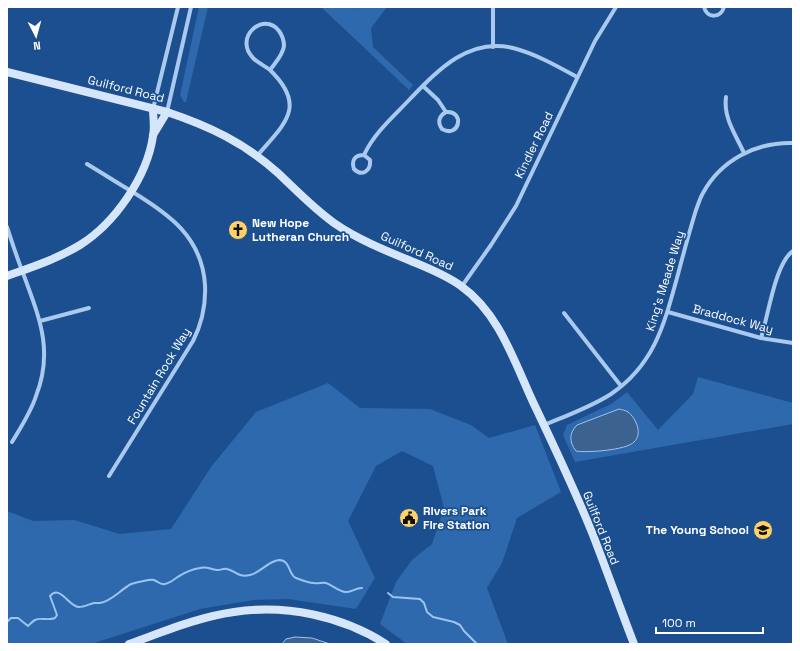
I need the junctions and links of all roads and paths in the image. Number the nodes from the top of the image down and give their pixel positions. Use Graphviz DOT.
graph roads {
  1 [pos="178,7"];
  2 [pos="191,7"];
  3 [pos="493,7"];
  4 [pos="616,7"];
  5 [pos="704,7"];
  6 [pos="724,7"];
  7 [pos="493,47"];
  8 [pos="270,70"];
  9 [pos="7,72"];
  10 [pos="577,76"];
  11 [pos="423,86"];
  12 [pos="726,98"];
  13 [pos="153,109"];
  14 [pos="167,112"];
  15 [pos="446,112"];
  16 [pos="153,135"];
  17 [pos="793,143"];
  18 [pos="744,153"];
  19 [pos="364,155"];
  20 [pos="257,156"];
  21 [pos="87,164"];
  22 [pos="131,192"];
  23 [pos="7,227"];
  24 [pos="793,251"];
  25 [pos="22,270"];
  26 [pos="7,276"];
  27 [pos="462,286"];
  28 [pos="89,308"];
  29 [pos="668,312"];
  30 [pos="564,313"];
  31 [pos="40,321"];
  32 [pos="761,338"];
  33 [pos="793,343"];
  34 [pos="622,386"];
  35 [pos="544,425"];
  36 [pos="12,442"];
  37 [pos="109,476"];
  38 [pos="129,644"];
  39 [pos="386,644"];
  40 [pos="634,644"];
  1 -- 13 [label="street"];
  2 -- 14 [label="street"];
  3 -- 7 [label="street"];
  4 -- 10 [label="street, Kindler Road"];
  5 -- 6 [label="street"];
  7 -- 10 [label="street"];
  7 -- 11 [label="street"];
  8 -- 8 [label="street"];
  8 -- 20 [label="street"];
  9 -- 13 [label="street, Guilford Road"];
  10 -- 27 [label="street, Kindler Road"];
  11 -- 15 [label="street"];
  11 -- 19 [label="street"];
  12 -- 18 [label="street"];
  13 -- 14 [label="street, Guilford Road"];
  13 -- 16 [label="street"];
  14 -- 16 [label="street"];
  14 -- 20 [label="street, Guilford Road"];
  15 -- 15 [label="street"];
  16 -- 22 [label="street"];
  17 -- 18 [label="street, King's Meade Way"];
  18 -- 29 [label="street, King's Meade Way"];
  19 -- 19 [label="street"];
  20 -- 27 [label="street, Guilford Road"];
  21 -- 22 [label="street, Fountain Rock Way"];
  22 -- 25 [label="street"];
  22 -- 37 [label="street, Fountain Rock Way"];
  23 -- 25 [label="street"];
  24 -- 32 [label="street"];
  25 -- 26 [label="street"];
  25 -- 31 [label="street"];
  27 -- 35 [label="street, Guilford Road"];
  28 -- 31 [label="street"];
  29 -- 32 [label="street, Braddock Way"];
  29 -- 34 [label="street, King's Meade Way"];
  30 -- 34 [label="street"];
  31 -- 36 [label="street"];
  32 -- 33 [label="street, Braddock Way"];
  34 -- 35 [label="street, King's Meade Way"];
  35 -- 40 [label="street, Guilford Road"];
  38 -- 39 [label="street"];
}
